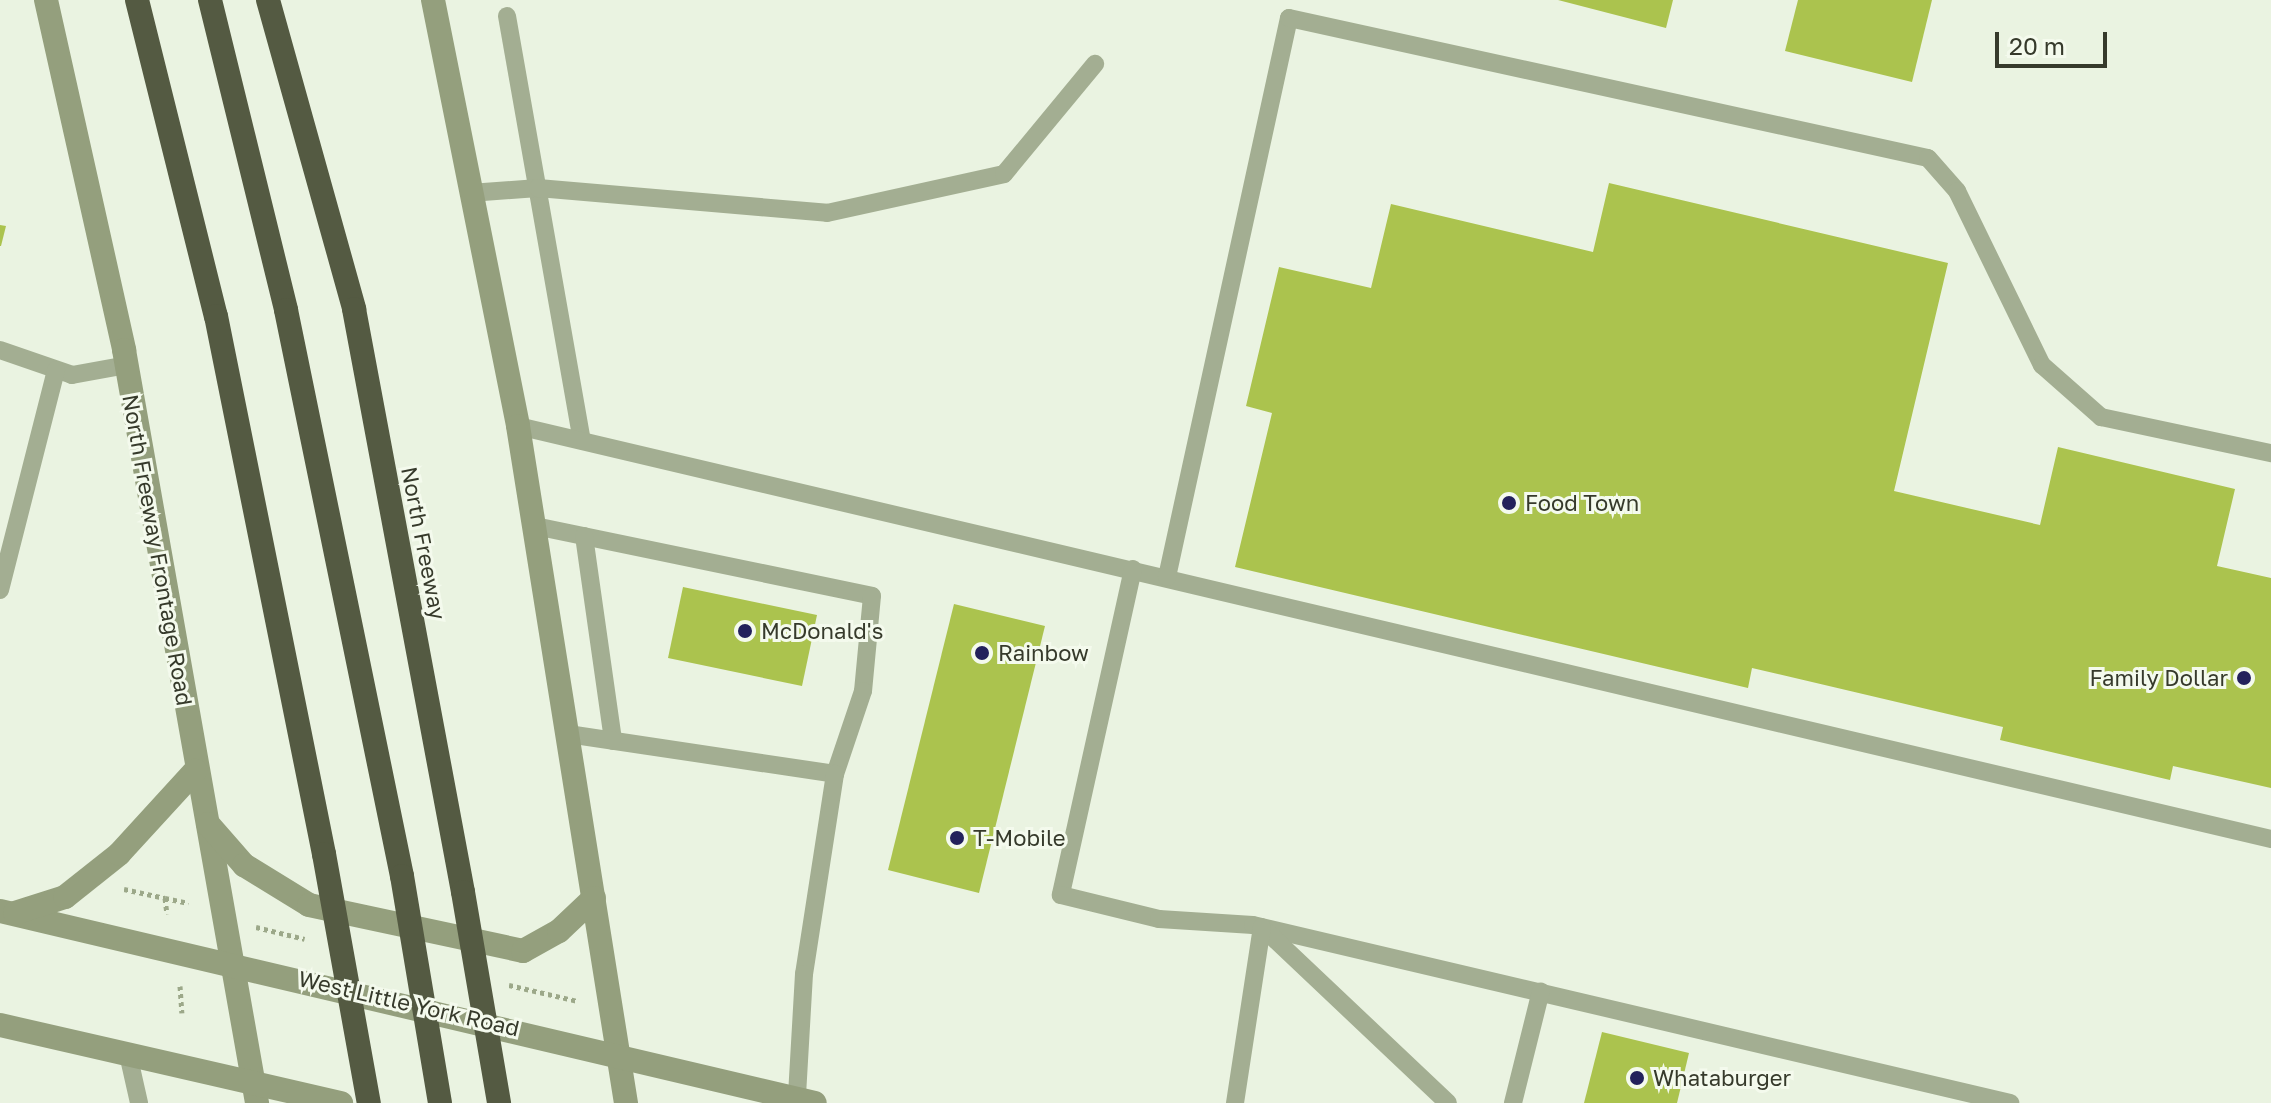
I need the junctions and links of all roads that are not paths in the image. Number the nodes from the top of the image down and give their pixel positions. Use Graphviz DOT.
graph roads {
  1 [pos="46,0"];
  2 [pos="137,0"];
  3 [pos="210,0"];
  4 [pos="268,0"];
  5 [pos="433,0"];
  6 [pos="507,16"];
  7 [pos="1095,64"];
  8 [pos="538,188"];
  9 [pos="470,193"];
  10 [pos="0,350"];
  11 [pos="127,365"];
  12 [pos="56,370"];
  13 [pos="518,426"];
  14 [pos="582,440"];
  15 [pos="2271,453"];
  16 [pos="535,526"];
  17 [pos="584,536"];
  18 [pos="1133,569"];
  19 [pos="1167,577"];
  20 [pos="0,590"];
  21 [pos="568,734"];
  22 [pos="613,741"];
  23 [pos="195,771"];
  24 [pos="835,774"];
  25 [pos="206,823"];
  26 [pos="2271,839"];
  27 [pos="594,898"];
  28 [pos="7,912"];
  29 [pos="1262,927"];
  30 [pos="233,962"];
  31 [pos="1541,991"];
  32 [pos="0,1025"];
  33 [pos="616,1051"];
  34 [pos="128,1054"];
  35 [pos="256,1093"];
  36 [pos="806,1100"];
  37 [pos="139,1103"];
  38 [pos="341,1103"];
  39 [pos="369,1103"];
  40 [pos="440,1103"];
  41 [pos="499,1103"];
  42 [pos="626,1103"];
  43 [pos="1235,1103"];
  44 [pos="1448,1103"];
  45 [pos="1513,1103"];
  46 [pos="2010,1103"];
  1 -- 11 [label="main road, North Freeway Frontage Road"];
  2 -- 39 [label="highway, bridge"];
  3 -- 40 [label="highway, bridge"];
  4 -- 41 [label="highway, North Freeway, bridge"];
  5 -- 9 [label="main road"];
  6 -- 8 [label="lane"];
  7 -- 8 [label="lane"];
  8 -- 9 [label="lane"];
  8 -- 14 [label="lane"];
  9 -- 13 [label="main road"];
  10 -- 12 [label="lane"];
  11 -- 12 [label="lane"];
  11 -- 23 [label="main road, North Freeway Frontage Road"];
  12 -- 20 [label="lane"];
  13 -- 14 [label="lane"];
  13 -- 16 [label="main road"];
  14 -- 18 [label="lane"];
  15 -- 19 [label="lane"];
  16 -- 17 [label="lane"];
  16 -- 21 [label="main road"];
  17 -- 22 [label="lane"];
  17 -- 24 [label="lane"];
  18 -- 19 [label="lane"];
  18 -- 29 [label="lane"];
  19 -- 26 [label="lane"];
  21 -- 22 [label="lane"];
  21 -- 27 [label="main road"];
  22 -- 24 [label="lane"];
  23 -- 25 [label="main road, North Freeway Frontage Road"];
  23 -- 28 [label="main road"];
  24 -- 36 [label="lane"];
  25 -- 27 [label="main road"];
  25 -- 30 [label="main road, North Freeway Frontage Road"];
  27 -- 33 [label="main road"];
  28 -- 30 [label="main road, West Little York Road"];
  29 -- 31 [label="lane"];
  29 -- 43 [label="lane"];
  29 -- 44 [label="lane"];
  30 -- 33 [label="main road, West Little York Road"];
  30 -- 35 [label="main road, North Freeway Frontage Road"];
  31 -- 45 [label="lane"];
  31 -- 46 [label="lane"];
  32 -- 34 [label="main road"];
  33 -- 36 [label="main road, West Little York Road"];
  33 -- 42 [label="main road"];
  34 -- 35 [label="main road"];
  34 -- 37 [label="lane"];
  35 -- 38 [label="main road"];
}
